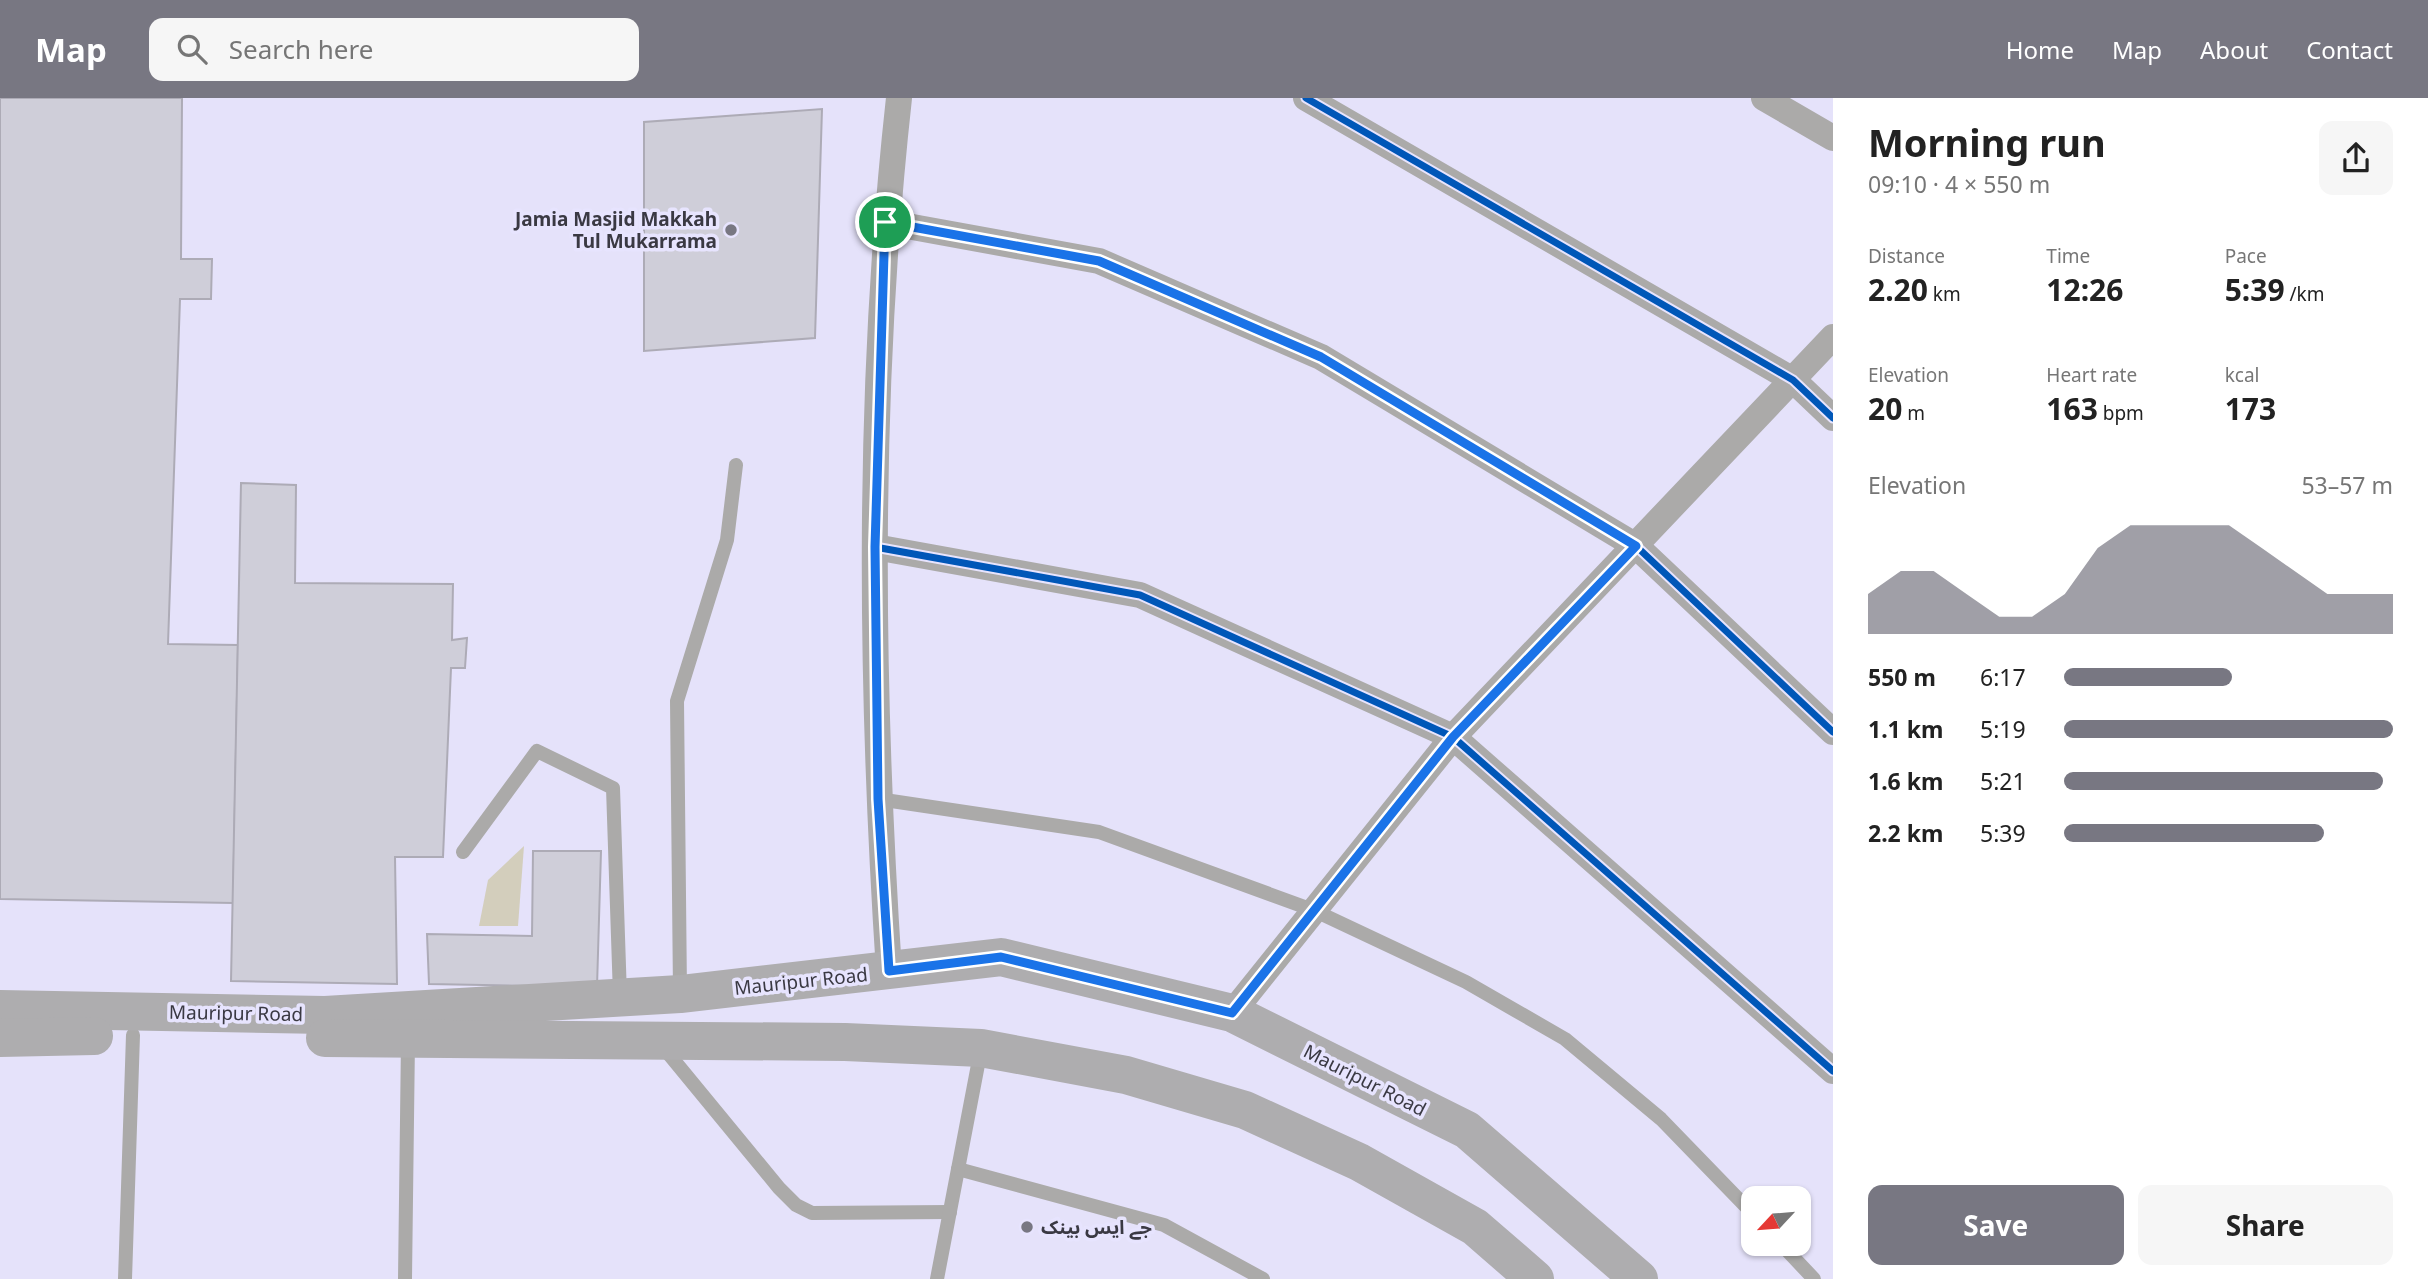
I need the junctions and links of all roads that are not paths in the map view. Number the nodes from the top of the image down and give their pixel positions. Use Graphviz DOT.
graph roads {
  1 [pos="899,98"];
  2 [pos="1306,98"];
  3 [pos="1764,98"];
  4 [pos="1833,138"];
  5 [pos="885,222"];
  6 [pos="1833,337"];
  7 [pos="1793,380"];
  8 [pos="1833,418"];
  9 [pos="736,465"];
  10 [pos="1636,546"];
  11 [pos="875,547"];
  12 [pos="1833,732"];
  13 [pos="1453,737"];
  14 [pos="878,799"];
  15 [pos="463,852"];
  16 [pos="1313,909"];
  17 [pos="889,971"];
  18 [pos="680,994"];
  19 [pos="620,997"];
  20 [pos="0,1009"];
  21 [pos="1232,1013"];
  22 [pos="133,1035"];
  23 [pos="0,1038"];
  24 [pos="408,1039"];
  25 [pos="659,1042"];
  26 [pos="981,1048"];
  27 [pos="1833,1071"];
  28 [pos="958,1168"];
  29 [pos="1741,1202"];
  30 [pos="950,1212"];
  31 [pos="1792,1256"];
  32 [pos="125,1279"];
  33 [pos="405,1279"];
  34 [pos="937,1279"];
  35 [pos="1263,1279"];
  36 [pos="1535,1279"];
  37 [pos="1639,1279"];
  38 [pos="1814,1279"];
  1 -- 5 [label="street"];
  2 -- 7 [label="street"];
  3 -- 4 [label="street"];
  5 -- 10 [label="street"];
  5 -- 11 [label="street"];
  6 -- 7 [label="street"];
  7 -- 8 [label="street"];
  7 -- 10 [label="street"];
  9 -- 18 [label="lane"];
  10 -- 12 [label="street"];
  10 -- 13 [label="street"];
  11 -- 13 [label="street"];
  11 -- 14 [label="street"];
  13 -- 16 [label="street"];
  13 -- 27 [label="street"];
  14 -- 16 [label="lane"];
  14 -- 17 [label="street"];
  15 -- 19 [label="lane"];
  16 -- 21 [label="street"];
  16 -- 29 [label="lane"];
  17 -- 18 [label="main road, Mauripur Road"];
  17 -- 21 [label="main road, Mauripur Road"];
  18 -- 19 [label="main road, Mauripur Road"];
  19 -- 20 [label="main road, Mauripur Road"];
  21 -- 37 [label="main road, Mauripur Road"];
  22 -- 23 [label="main road, Mauripur Road"];
  22 -- 24 [label="main road, Mauripur Road"];
  22 -- 32 [label="lane"];
  24 -- 25 [label="main road, Mauripur Road"];
  24 -- 33 [label="lane"];
  25 -- 26 [label="main road, Mauripur Road"];
  25 -- 30 [label="lane"];
  26 -- 28 [label="lane"];
  26 -- 36 [label="main road, Mauripur Road"];
  28 -- 30 [label="lane"];
  28 -- 35 [label="lane"];
  30 -- 34 [label="lane"];
  31 -- 38 [label="lane"];
}
